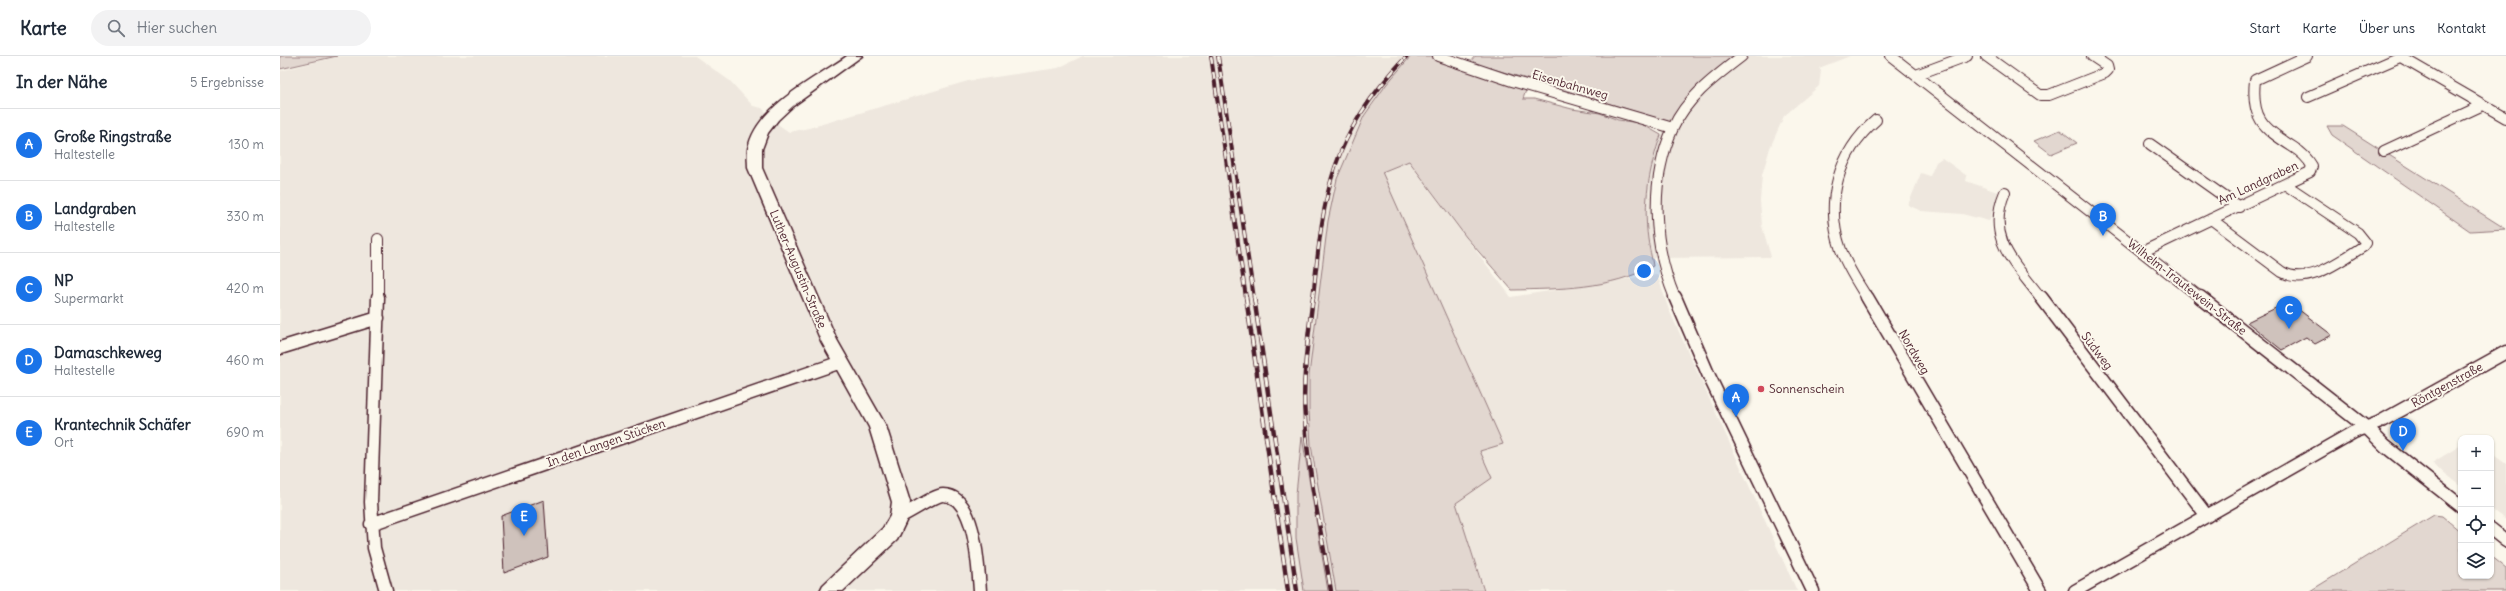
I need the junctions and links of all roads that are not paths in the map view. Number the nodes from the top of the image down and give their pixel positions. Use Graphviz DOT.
graph roads {
  1 [pos="856,56"];
  2 [pos="1438,56"];
  3 [pos="1742,56"];
  4 [pos="1891,56"];
  5 [pos="1967,56"];
  6 [pos="1986,56"];
  7 [pos="2092,56"];
  8 [pos="2304,56"];
  9 [pos="2399,56"];
  10 [pos="1916,75"];
  11 [pos="2308,97"];
  12 [pos="2483,105"];
  13 [pos="2506,118"];
  14 [pos="1876,120"];
  15 [pos="1674,128"];
  16 [pos="2150,144"];
  17 [pos="2384,151"];
  18 [pos="2286,185"];
  19 [pos="2005,192"];
  20 [pos="2238,207"];
  21 [pos="2211,219"];
  22 [pos="378,239"];
  23 [pos="2142,252"];
  24 [pos="378,318"];
  25 [pos="280,348"];
  26 [pos="2506,352"];
  27 [pos="841,362"];
  28 [pos="2367,428"];
  29 [pos="2458,504"];
  30 [pos="2207,516"];
  31 [pos="899,517"];
  32 [pos="371,524"];
  33 [pos="2494,531"];
  34 [pos="2506,541"];
  35 [pos="386,591"];
  36 [pos="830,591"];
  37 [pos="980,591"];
  38 [pos="1813,591"];
  39 [pos="2040,591"];
  40 [pos="2075,591"];
  1 -- 27 [label="street, Luther-Augustin-Straße"];
  2 -- 15 [label="street, Eisenbahnweg"];
  3 -- 15 [label="street"];
  4 -- 10 [label="street, Wilhelm-Trautewein-Straße"];
  5 -- 10 [label="street"];
  6 -- 7 [label="street"];
  8 -- 18 [label="street, Am Landgraben"];
  9 -- 11 [label="street"];
  9 -- 12 [label="street"];
  10 -- 23 [label="street, Wilhelm-Trautewein-Straße"];
  12 -- 13 [label="street"];
  12 -- 17 [label="street"];
  14 -- 39 [label="street, Nordweg"];
  15 -- 38 [label="street"];
  16 -- 20 [label="street"];
  18 -- 20 [label="street, Am Landgraben"];
  18 -- 21 [label="street"];
  19 -- 30 [label="street, Südweg"];
  20 -- 21 [label="street, Am Landgraben"];
  21 -- 23 [label="street, Am Landgraben"];
  22 -- 24 [label="street"];
  23 -- 28 [label="street, Wilhelm-Trautewein-Straße"];
  24 -- 25 [label="street"];
  24 -- 32 [label="street"];
  26 -- 28 [label="street, Röntgenstraße"];
  27 -- 31 [label="street, Luther-Augustin-Straße"];
  27 -- 32 [label="street, In den Langen Stücken"];
  28 -- 29 [label="street, Wilhelm-Trautewein-Straße"];
  28 -- 30 [label="street, Röntgenstraße"];
  30 -- 40 [label="street, Röntgenstraße"];
  31 -- 36 [label="street"];
  31 -- 37 [label="street"];
  32 -- 35 [label="street"];
  33 -- 34 [label="street"];
}
